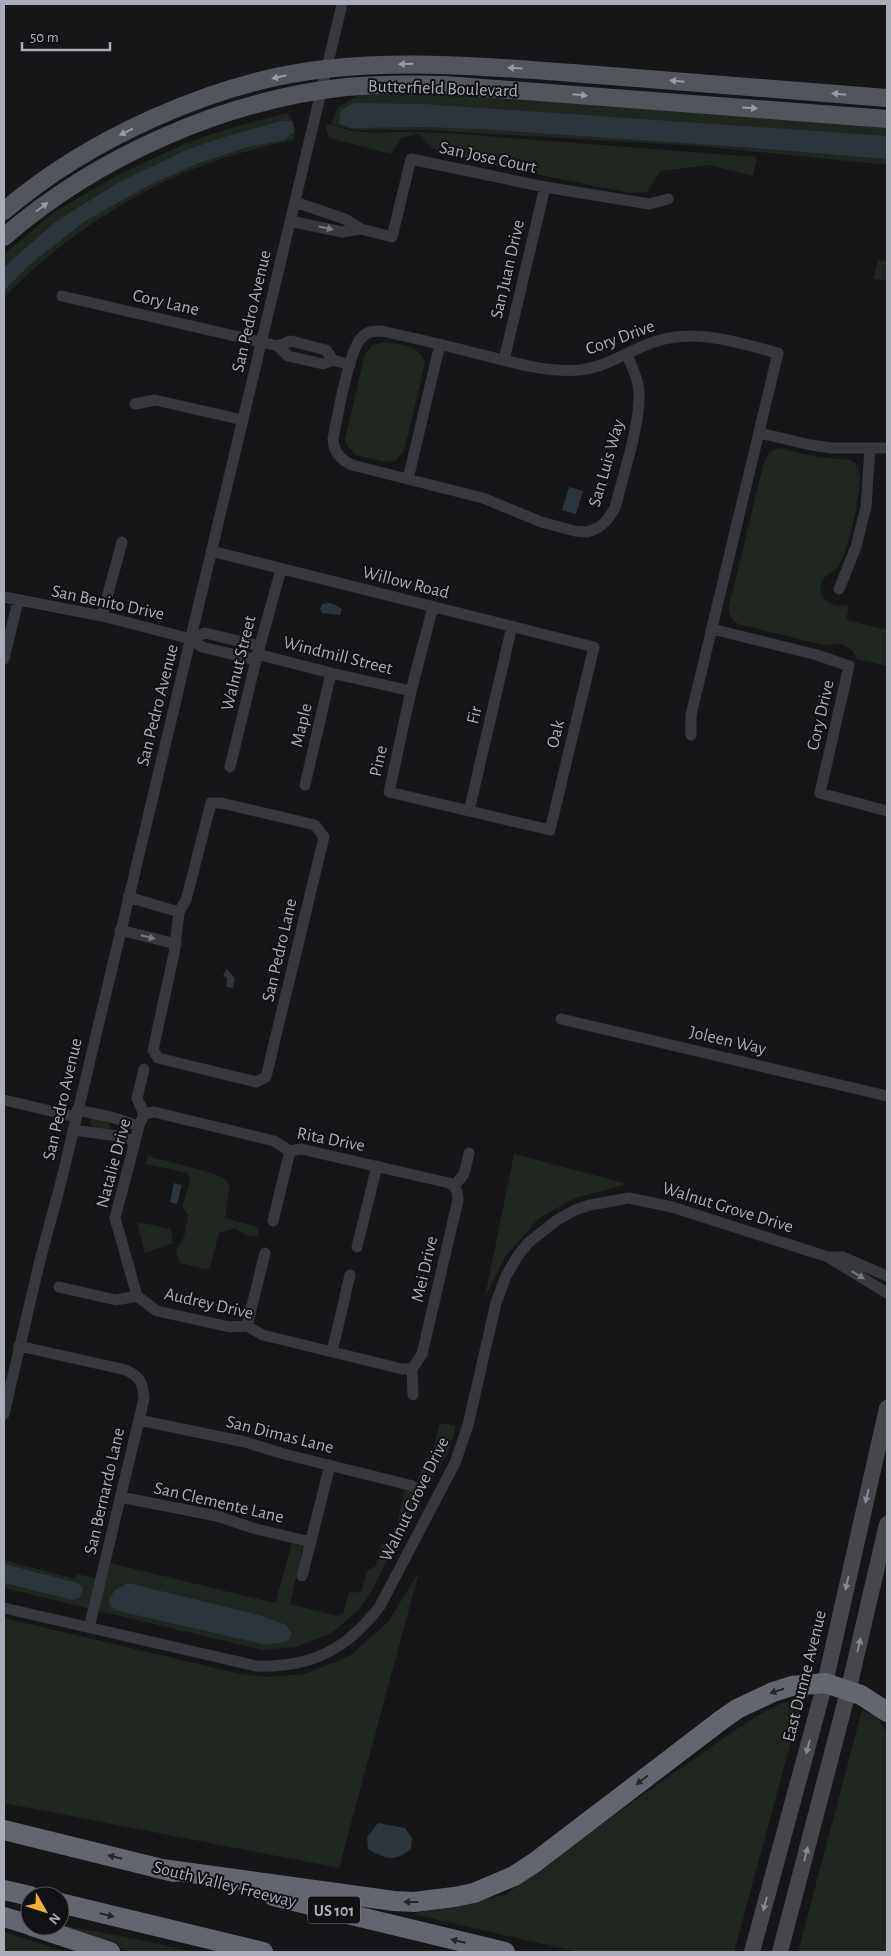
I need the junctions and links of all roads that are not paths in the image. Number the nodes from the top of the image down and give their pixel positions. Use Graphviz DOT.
graph roads {
  1 [pos="342,4"];
  2 [pos="327,69"];
  3 [pos="322,91"];
  4 [pos="887,98"];
  5 [pos="887,119"];
  6 [pos="545,187"];
  7 [pos="668,198"];
  8 [pos="295,202"];
  9 [pos="4,211"];
  10 [pos="290,221"];
  11 [pos="361,229"];
  12 [pos="4,237"];
  13 [pos="62,296"];
  14 [pos="262,342"];
  15 [pos="440,344"];
  16 [pos="627,355"];
  17 [pos="504,360"];
  18 [pos="350,364"];
  19 [pos="135,404"];
  20 [pos="243,420"];
  21 [pos="760,434"];
  22 [pos="870,448"];
  23 [pos="887,448"];
  24 [pos="408,479"];
  25 [pos="122,542"];
  26 [pos="211,551"];
  27 [pos="281,569"];
  28 [pos="839,589"];
  29 [pos="4,598"];
  30 [pos="18,601"];
  31 [pos="433,606"];
  32 [pos="102,616"];
  33 [pos="512,626"];
  34 [pos="712,629"];
  35 [pos="191,639"];
  36 [pos="594,647"];
  37 [pos="258,653"];
  38 [pos="4,660"];
  39 [pos="331,673"];
  40 [pos="411,691"];
  41 [pos="691,735"];
  42 [pos="230,767"];
  43 [pos="305,785"];
  44 [pos="469,811"];
  45 [pos="887,811"];
  46 [pos="550,830"];
  47 [pos="128,897"];
  48 [pos="179,912"];
  49 [pos="120,930"];
  50 [pos="176,944"];
  51 [pos="561,1019"];
  52 [pos="144,1068"];
  53 [pos="887,1096"];
  54 [pos="4,1100"];
  55 [pos="76,1114"];
  56 [pos="144,1114"];
  57 [pos="111,1117"];
  58 [pos="138,1126"];
  59 [pos="73,1130"];
  60 [pos="106,1136"];
  61 [pos="135,1141"];
  62 [pos="290,1151"];
  63 [pos="469,1153"];
  64 [pos="377,1166"];
  65 [pos="454,1186"];
  66 [pos="273,1221"];
  67 [pos="357,1246"];
  68 [pos="265,1253"];
  69 [pos="828,1257"];
  70 [pos="350,1275"];
  71 [pos="887,1276"];
  72 [pos="59,1287"];
  73 [pos="887,1293"];
  74 [pos="137,1296"];
  75 [pos="247,1326"];
  76 [pos="19,1346"];
  77 [pos="332,1352"];
  78 [pos="412,1369"];
  79 [pos="413,1395"];
  80 [pos="887,1408"];
  81 [pos="4,1414"];
  82 [pos="139,1420"];
  83 [pos="330,1465"];
  84 [pos="412,1486"];
  85 [pos="120,1497"];
  86 [pos="887,1524"];
  87 [pos="311,1542"];
  88 [pos="302,1576"];
  89 [pos="4,1608"];
  90 [pos="89,1628"];
  91 [pos="825,1684"];
  92 [pos="848,1692"];
  93 [pos="887,1712"];
  94 [pos="4,1830"];
  95 [pos="162,1869"];
  96 [pos="4,1890"];
  97 [pos="20,1894"];
  98 [pos="70,1905"];
  99 [pos="4,1916"];
  100 [pos="20,1922"];
  101 [pos="61,1936"];
  102 [pos="110,1952"];
  103 [pos="263,1952"];
  104 [pos="505,1952"];
  105 [pos="752,1952"];
  106 [pos="780,1952"];
  1 -- 2 [label="street, San Pedro Avenue"];
  2 -- 3 [label="street, San Pedro Avenue"];
  4 -- 2 [label="main road, Butterfield Boulevard, one-way"];
  2 -- 9 [label="main road, Butterfield Boulevard, one-way"];
  3 -- 5 [label="main road, Butterfield Boulevard, one-way"];
  3 -- 8 [label="street, San Pedro Avenue"];
  12 -- 3 [label="main road, Butterfield Boulevard, one-way"];
  6 -- 7 [label="street, San Jose Court"];
  6 -- 11 [label="street, San Jose Court"];
  6 -- 17 [label="street, San Juan Drive"];
  8 -- 10 [label="street, San Pedro Avenue"];
  8 -- 11 [label="street, San Jose Court"];
  10 -- 11 [label="street, San Jose Court, one-way"];
  10 -- 14 [label="street, San Pedro Avenue"];
  13 -- 14 [label="street, Cory Lane"];
  14 -- 18 [label="street"];
  14 -- 20 [label="street, San Pedro Avenue"];
  15 -- 17 [label="street, Cory Drive"];
  15 -- 18 [label="street, Cory Drive"];
  15 -- 24 [label="street"];
  16 -- 17 [label="street, Cory Drive"];
  16 -- 21 [label="street, Cory Drive"];
  16 -- 24 [label="street, San Luis Way"];
  18 -- 24 [label="street, San Luis Way"];
  19 -- 20 [label="street"];
  20 -- 26 [label="street, San Pedro Avenue"];
  21 -- 22 [label="street"];
  21 -- 34 [label="street, Cory Drive"];
  22 -- 23 [label="street"];
  22 -- 28 [label="street"];
  25 -- 32 [label="street"];
  26 -- 27 [label="street, Willow Road"];
  26 -- 35 [label="street, San Pedro Avenue"];
  27 -- 31 [label="street, Willow Road"];
  27 -- 37 [label="street, Walnut Street"];
  29 -- 30 [label="street, San Benito Drive"];
  30 -- 32 [label="street, San Benito Drive"];
  30 -- 38 [label="street"];
  31 -- 33 [label="street, Willow Road"];
  31 -- 40 [label="street, Pine"];
  32 -- 35 [label="street, San Benito Drive"];
  33 -- 36 [label="street, Willow Road"];
  33 -- 44 [label="street, Fir"];
  34 -- 41 [label="street, Cory Drive"];
  34 -- 45 [label="street, Cory Drive"];
  35 -- 37 [label="street, Windmill Street"];
  35 -- 47 [label="street, San Pedro Avenue"];
  36 -- 46 [label="street, Oak"];
  37 -- 39 [label="street, Windmill Street"];
  37 -- 42 [label="street, Walnut Street"];
  39 -- 40 [label="street, Windmill Street"];
  39 -- 43 [label="street, Maple"];
  40 -- 44 [label="street, Pine"];
  44 -- 46 [label="street, Pine"];
  47 -- 48 [label="street"];
  47 -- 49 [label="street, San Pedro Avenue"];
  48 -- 50 [label="street, San Pedro Lane"];
  48 -- 50 [label="street, San Pedro Lane"];
  49 -- 50 [label="street, one-way"];
  49 -- 55 [label="street, San Pedro Avenue"];
  51 -- 53 [label="street, Joleen Way"];
  52 -- 56 [label="street, Natalie Drive"];
  54 -- 55 [label="street"];
  55 -- 57 [label="street"];
  55 -- 59 [label="street, San Pedro Avenue"];
  56 -- 58 [label="street, Natalie Drive"];
  56 -- 62 [label="street, Rita Drive"];
  57 -- 58 [label="street"];
  57 -- 60 [label="street"];
  58 -- 61 [label="street, Natalie Drive"];
  59 -- 60 [label="street"];
  59 -- 76 [label="street, San Pedro Avenue"];
  60 -- 61 [label="street"];
  61 -- 74 [label="street, Natalie Drive"];
  62 -- 64 [label="street, Rita Drive"];
  62 -- 66 [label="street"];
  63 -- 65 [label="street"];
  64 -- 65 [label="street, Rita Drive"];
  64 -- 67 [label="street"];
  65 -- 78 [label="street, Mei Drive"];
  68 -- 75 [label="street"];
  69 -- 71 [label="street, Walnut Grove Drive"];
  69 -- 73 [label="street, Walnut Grove Drive, one-way"];
  69 -- 90 [label="street, Walnut Grove Drive"];
  70 -- 77 [label="street"];
  72 -- 74 [label="street, Audrey Drive"];
  74 -- 75 [label="street, Audrey Drive"];
  75 -- 77 [label="street, Audrey Drive"];
  76 -- 81 [label="street, San Pedro Avenue"];
  76 -- 82 [label="street, San Bernardo Lane"];
  77 -- 78 [label="street, Audrey Drive"];
  78 -- 79 [label="street"];
  80 -- 91 [label="main road, East Dunne Avenue, one-way"];
  82 -- 83 [label="street, San Dimas Lane"];
  82 -- 85 [label="street, San Bernardo Lane"];
  83 -- 84 [label="street, San Dimas Lane"];
  83 -- 87 [label="street"];
  85 -- 87 [label="street, San Clemente Lane"];
  85 -- 90 [label="street, San Bernardo Lane"];
  92 -- 86 [label="main road, one-way"];
  87 -- 88 [label="street"];
  89 -- 90 [label="street, Walnut Grove Drive"];
  91 -- 92 [label="highway"];
  91 -- 95 [label="highway, one-way"];
  91 -- 105 [label="main road, East Dunne Avenue, one-way"];
  92 -- 93 [label="highway"];
  106 -- 92 [label="main road, one-way"];
  95 -- 94 [label="highway, South Valley Freeway / US 101, one-way"];
  104 -- 95 [label="highway, South Valley Freeway / US 101, one-way"];
  96 -- 97 [label="highway"];
  98 -- 103 [label="highway, one-way"];
  99 -- 100 [label="highway"];
  101 -- 102 [label="highway"];
}
